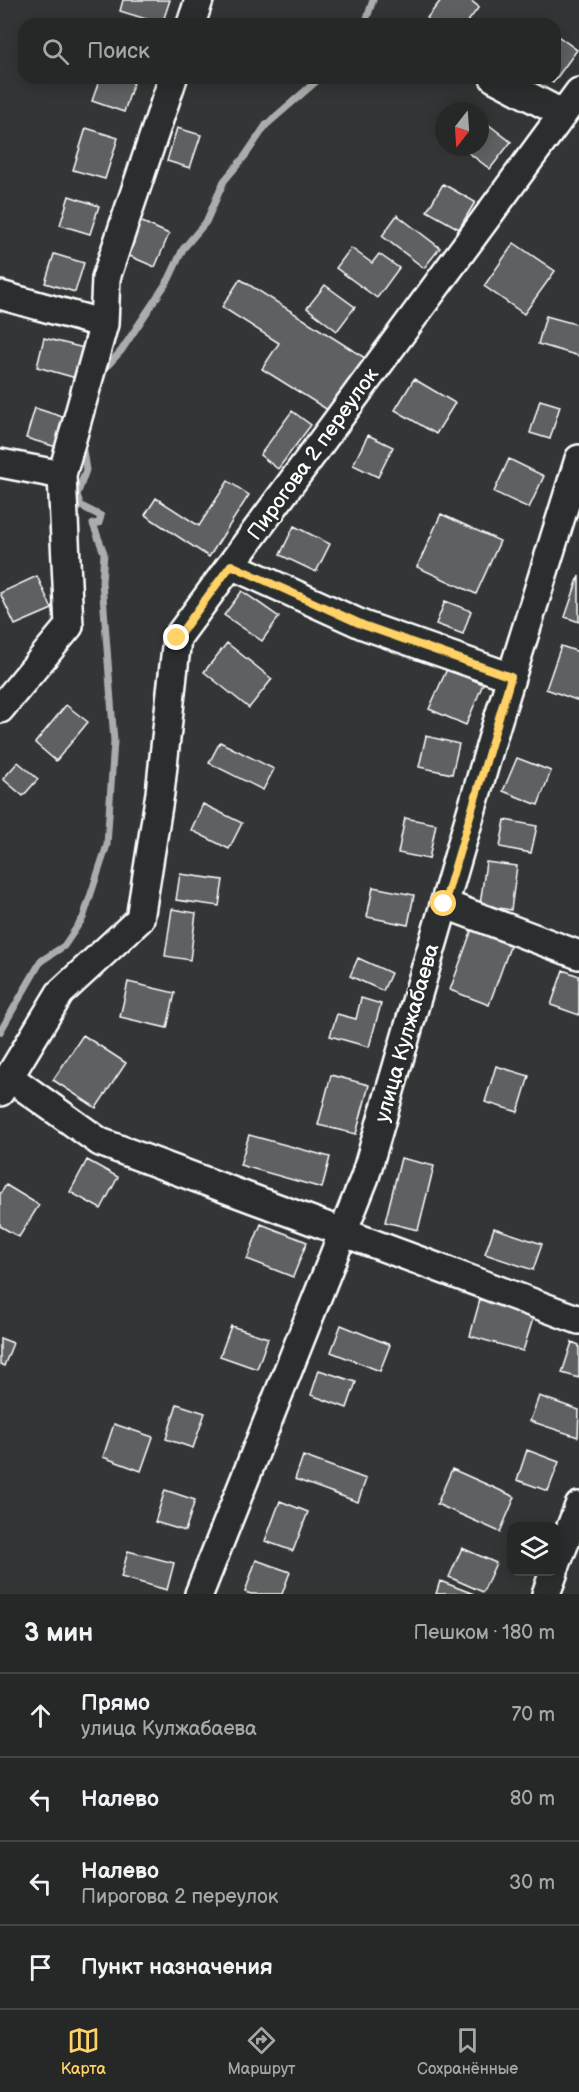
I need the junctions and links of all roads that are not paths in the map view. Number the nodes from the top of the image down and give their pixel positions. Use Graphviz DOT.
graph roads {
  1 [pos="199,0"];
  2 [pos="193,18"];
  3 [pos="171,84"];
  4 [pos="506,84"];
  5 [pos="579,92"];
  6 [pos="563,114"];
  7 [pos="0,295"];
  8 [pos="104,324"];
  9 [pos="579,459"];
  10 [pos="0,463"];
  11 [pos="62,475"];
  12 [pos="231,565"];
  13 [pos="511,677"];
  14 [pos="0,709"];
  15 [pos="444,904"];
  16 [pos="579,955"];
  17 [pos="5,1084"];
  18 [pos="343,1232"];
  19 [pos="579,1320"];
  20 [pos="579,1506"];
  21 [pos="561,1552"];
  22 [pos="553,1576"];
  23 [pos="199,1594"];
  24 [pos="546,1594"];
  1 -- 2 [label="street"];
  3 -- 8 [label="street"];
  4 -- 6 [label="street"];
  5 -- 6 [label="street, Пирогова 2 переулок"];
  6 -- 12 [label="street, Пирогова 2 переулок"];
  7 -- 8 [label="street"];
  8 -- 11 [label="street"];
  9 -- 13 [label="street, улица Кулжабаева"];
  10 -- 11 [label="street"];
  11 -- 14 [label="street"];
  12 -- 13 [label="street"];
  12 -- 17 [label="street, Пирогова 2 переулок"];
  13 -- 15 [label="street, улица Кулжабаева"];
  15 -- 16 [label="street"];
  15 -- 18 [label="street, улица Кулжабаева"];
  17 -- 18 [label="street"];
  18 -- 19 [label="street"];
  18 -- 23 [label="street, улица Кулжабаева"];
  20 -- 21 [label="street"];
  22 -- 24 [label="street"];
}
